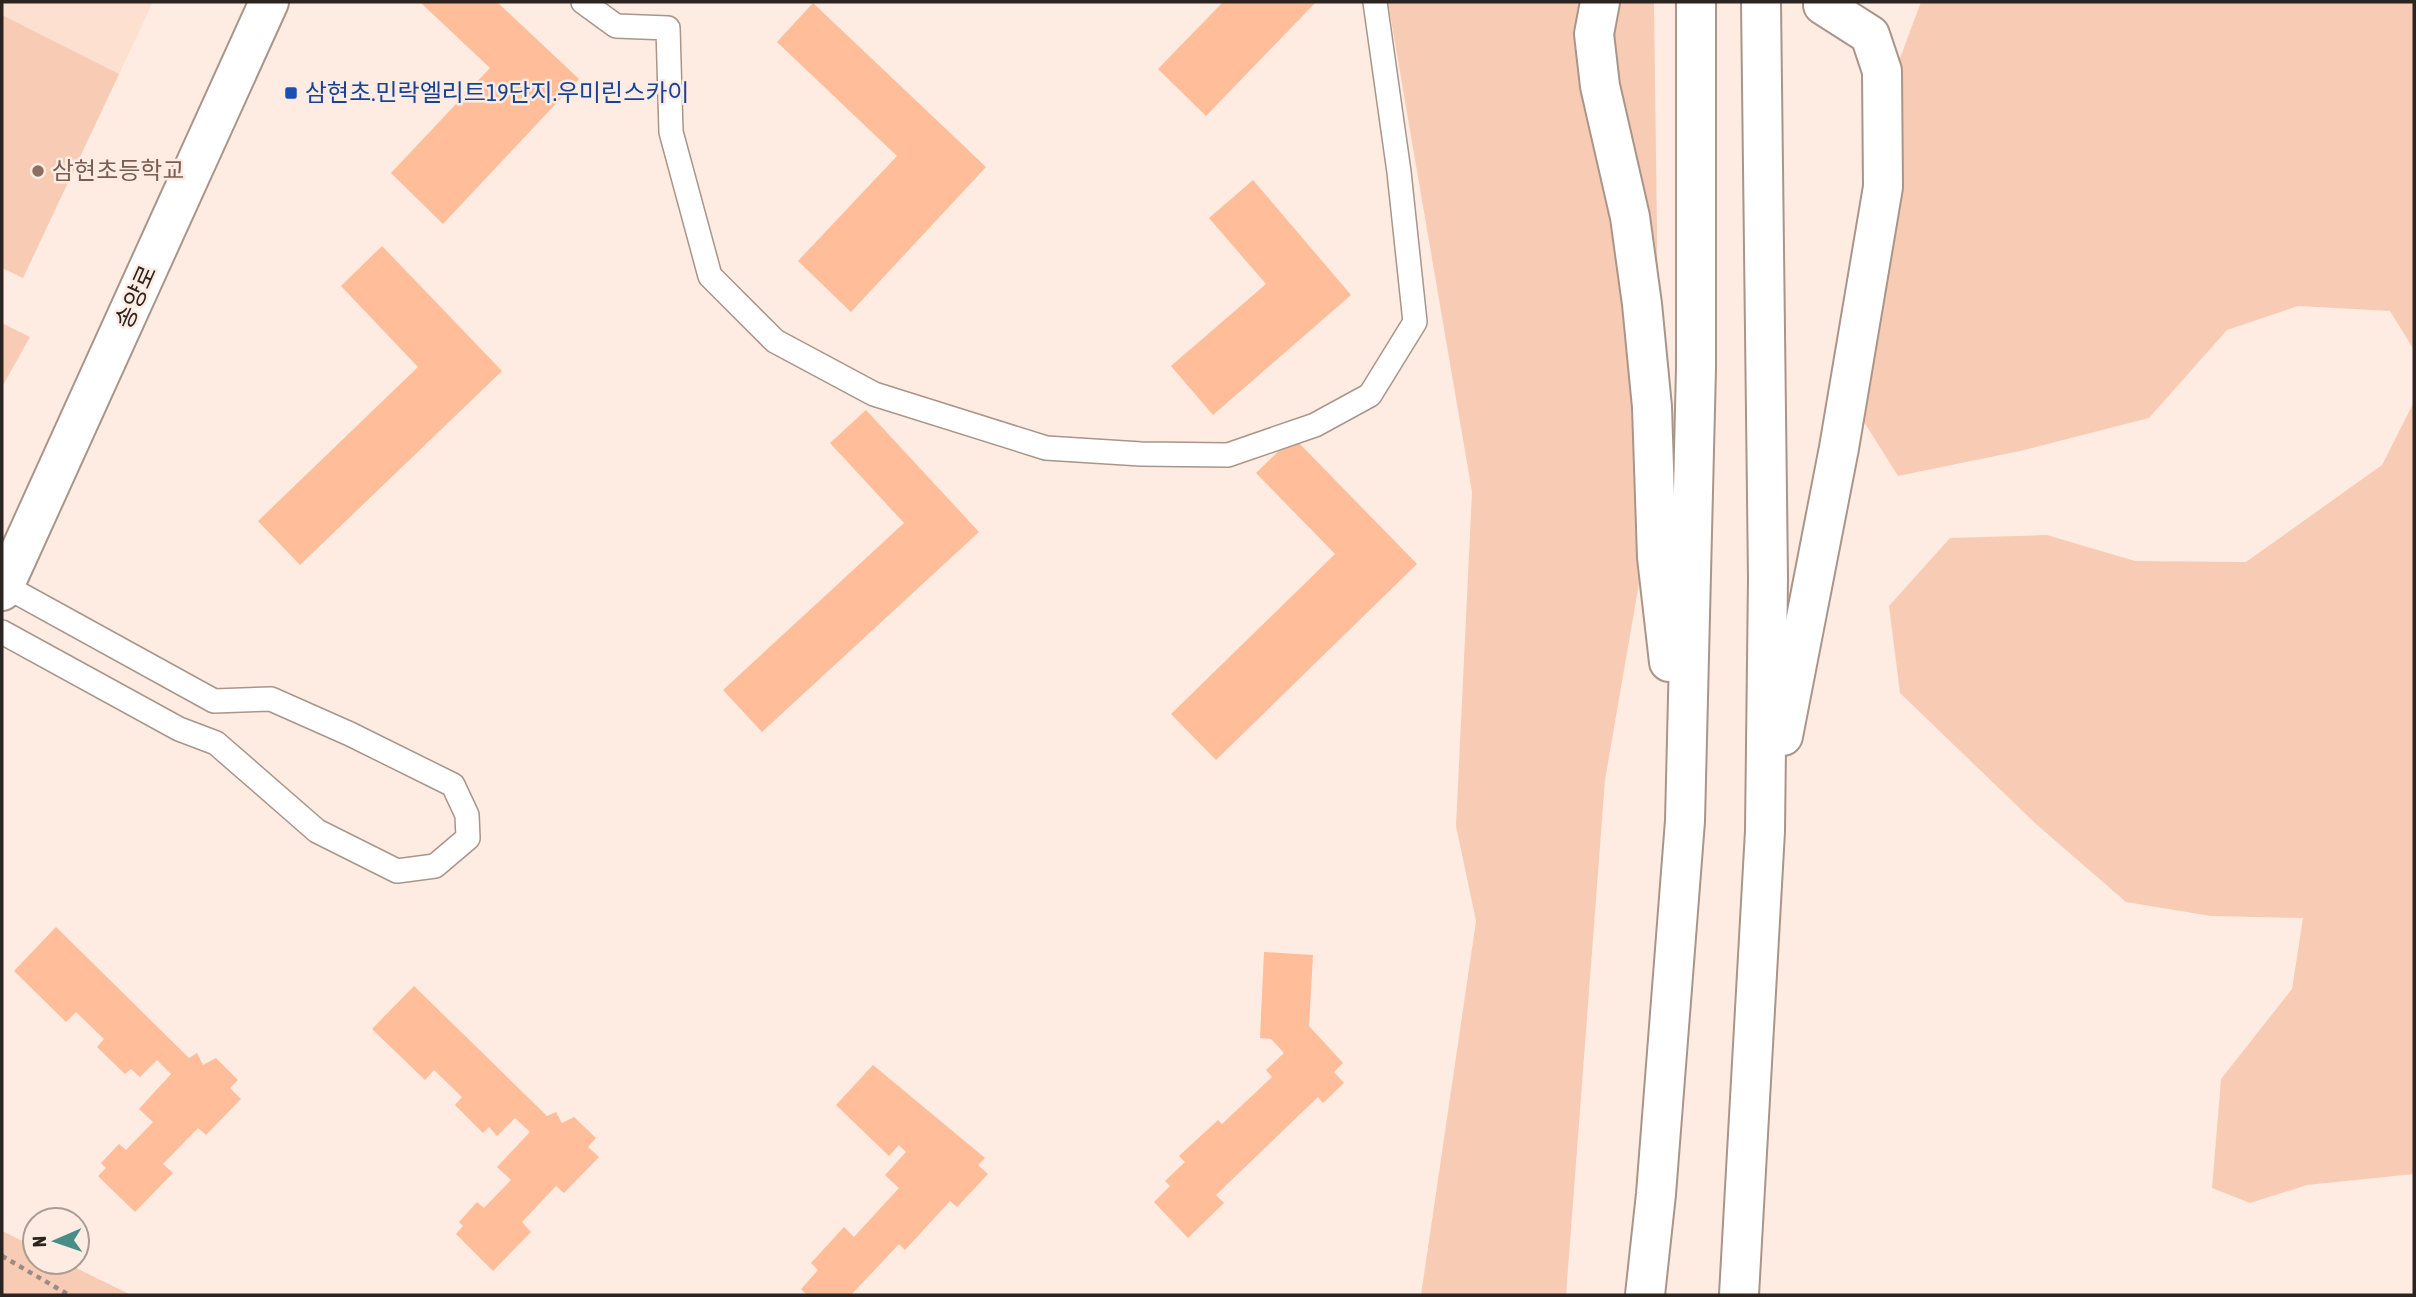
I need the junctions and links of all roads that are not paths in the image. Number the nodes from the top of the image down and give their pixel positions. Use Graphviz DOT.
graph roads {
  1 [pos="269,2"];
  2 [pos="583,2"];
  3 [pos="1375,2"];
  4 [pos="1600,2"];
  5 [pos="1696,2"];
  6 [pos="1761,2"];
  7 [pos="1823,5"];
  8 [pos="3,589"];
  9 [pos="2,632"];
  10 [pos="1685,821"];
  11 [pos="1765,831"];
  12 [pos="1656,1194"];
  13 [pos="1746,1195"];
  14 [pos="1645,1295"];
  15 [pos="1653,1295"];
  16 [pos="1739,1295"];
  17 [pos="1748,1295"];
  1 -- 8 [label="main road, 송양로"];
  2 -- 3 [label="lane"];
  4 -- 10 [label="main road"];
  5 -- 10 [label="main road"];
  6 -- 11 [label="main road"];
  7 -- 11 [label="main road"];
  8 -- 9 [label="lane"];
  10 -- 12 [label="main road"];
  11 -- 13 [label="main road"];
  12 -- 14 [label="main road"];
  12 -- 15 [label="main road"];
  13 -- 16 [label="main road"];
  13 -- 17 [label="main road"];
}
